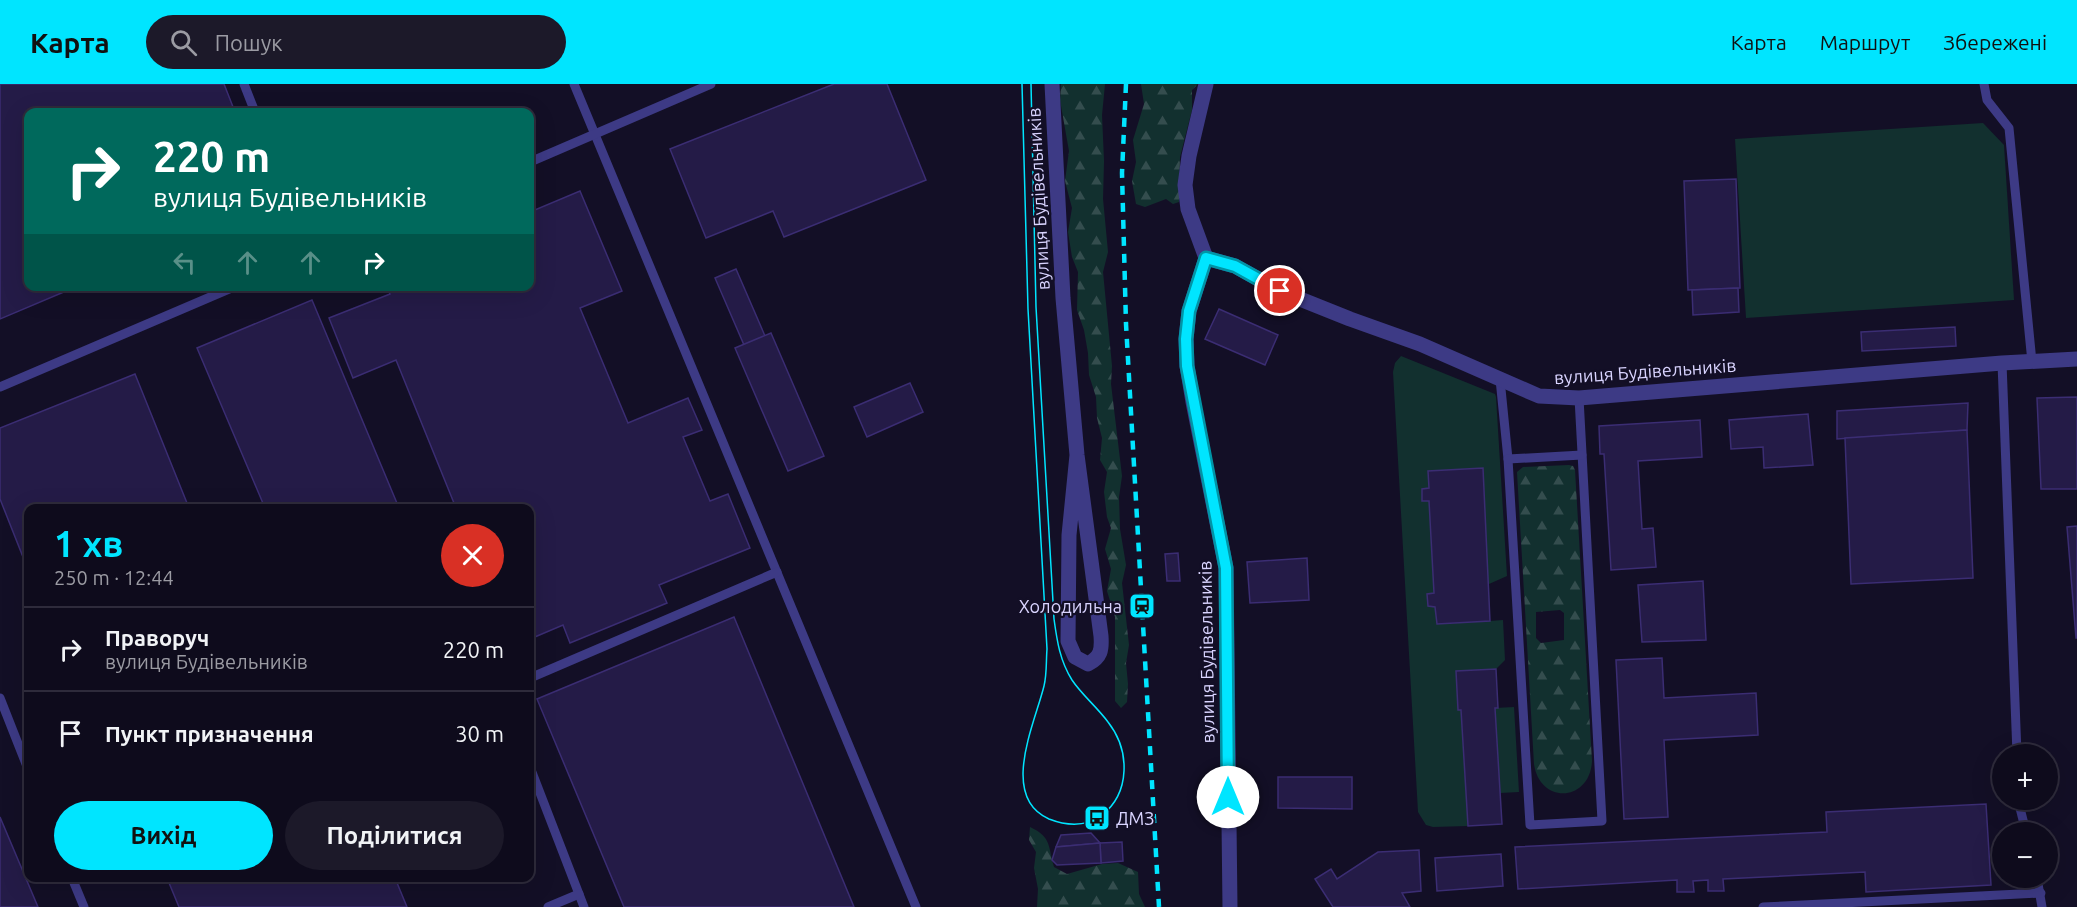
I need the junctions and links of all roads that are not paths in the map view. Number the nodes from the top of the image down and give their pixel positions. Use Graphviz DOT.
graph roads {
  1 [pos="244,84"];
  2 [pos="574,84"];
  3 [pos="711,84"];
  4 [pos="1052,84"];
  5 [pos="1206,84"];
  6 [pos="1984,84"];
  7 [pos="253,108"];
  8 [pos="595,134"];
  9 [pos="534,160"];
  10 [pos="1206,258"];
  11 [pos="224,291"];
  12 [pos="2077,359"];
  13 [pos="2032,362"];
  14 [pos="2002,363"];
  15 [pos="1500,379"];
  16 [pos="0,387"];
  17 [pos="1579,398"];
  18 [pos="1077,455"];
  19 [pos="1582,455"];
  20 [pos="1508,459"];
  21 [pos="777,572"];
  22 [pos="534,676"];
  23 [pos="0,698"];
  24 [pos="2017,744"];
  25 [pos="24,759"];
  26 [pos="534,777"];
  27 [pos="74,882"];
  28 [pos="2040,888"];
  29 [pos="2041,893"];
  30 [pos="579,894"];
  31 [pos="84,907"];
  32 [pos="548,907"];
  33 [pos="584,907"];
  34 [pos="916,907"];
  35 [pos="1230,907"];
  36 [pos="1763,907"];
  37 [pos="2042,907"];
  1 -- 7 [label="lane"];
  2 -- 8 [label="lane"];
  3 -- 8 [label="lane"];
  4 -- 18 [label="street, вулиця Будівельників"];
  5 -- 10 [label="street"];
  6 -- 13 [label="lane"];
  8 -- 9 [label="lane"];
  8 -- 21 [label="lane"];
  10 -- 15 [label="street, вулиця Будівельників"];
  10 -- 35 [label="street, вулиця Будівельників"];
  11 -- 16 [label="lane"];
  12 -- 13 [label="street, вулиця Будівельників"];
  13 -- 14 [label="street, вулиця Будівельників"];
  14 -- 17 [label="street, вулиця Будівельників"];
  14 -- 24 [label="lane"];
  15 -- 17 [label="street, вулиця Будівельників"];
  15 -- 20 [label="lane"];
  17 -- 19 [label="lane"];
  18 -- 18 [label="street, вулиця Будівельників"];
  19 -- 20 [label="lane"];
  19 -- 20 [label="lane"];
  21 -- 22 [label="lane"];
  21 -- 34 [label="lane"];
  23 -- 25 [label="lane"];
  26 -- 30 [label="lane"];
  27 -- 31 [label="lane"];
  28 -- 29 [label="lane"];
  29 -- 36 [label="lane"];
  29 -- 37 [label="lane"];
  30 -- 32 [label="lane"];
  30 -- 33 [label="lane"];
}
